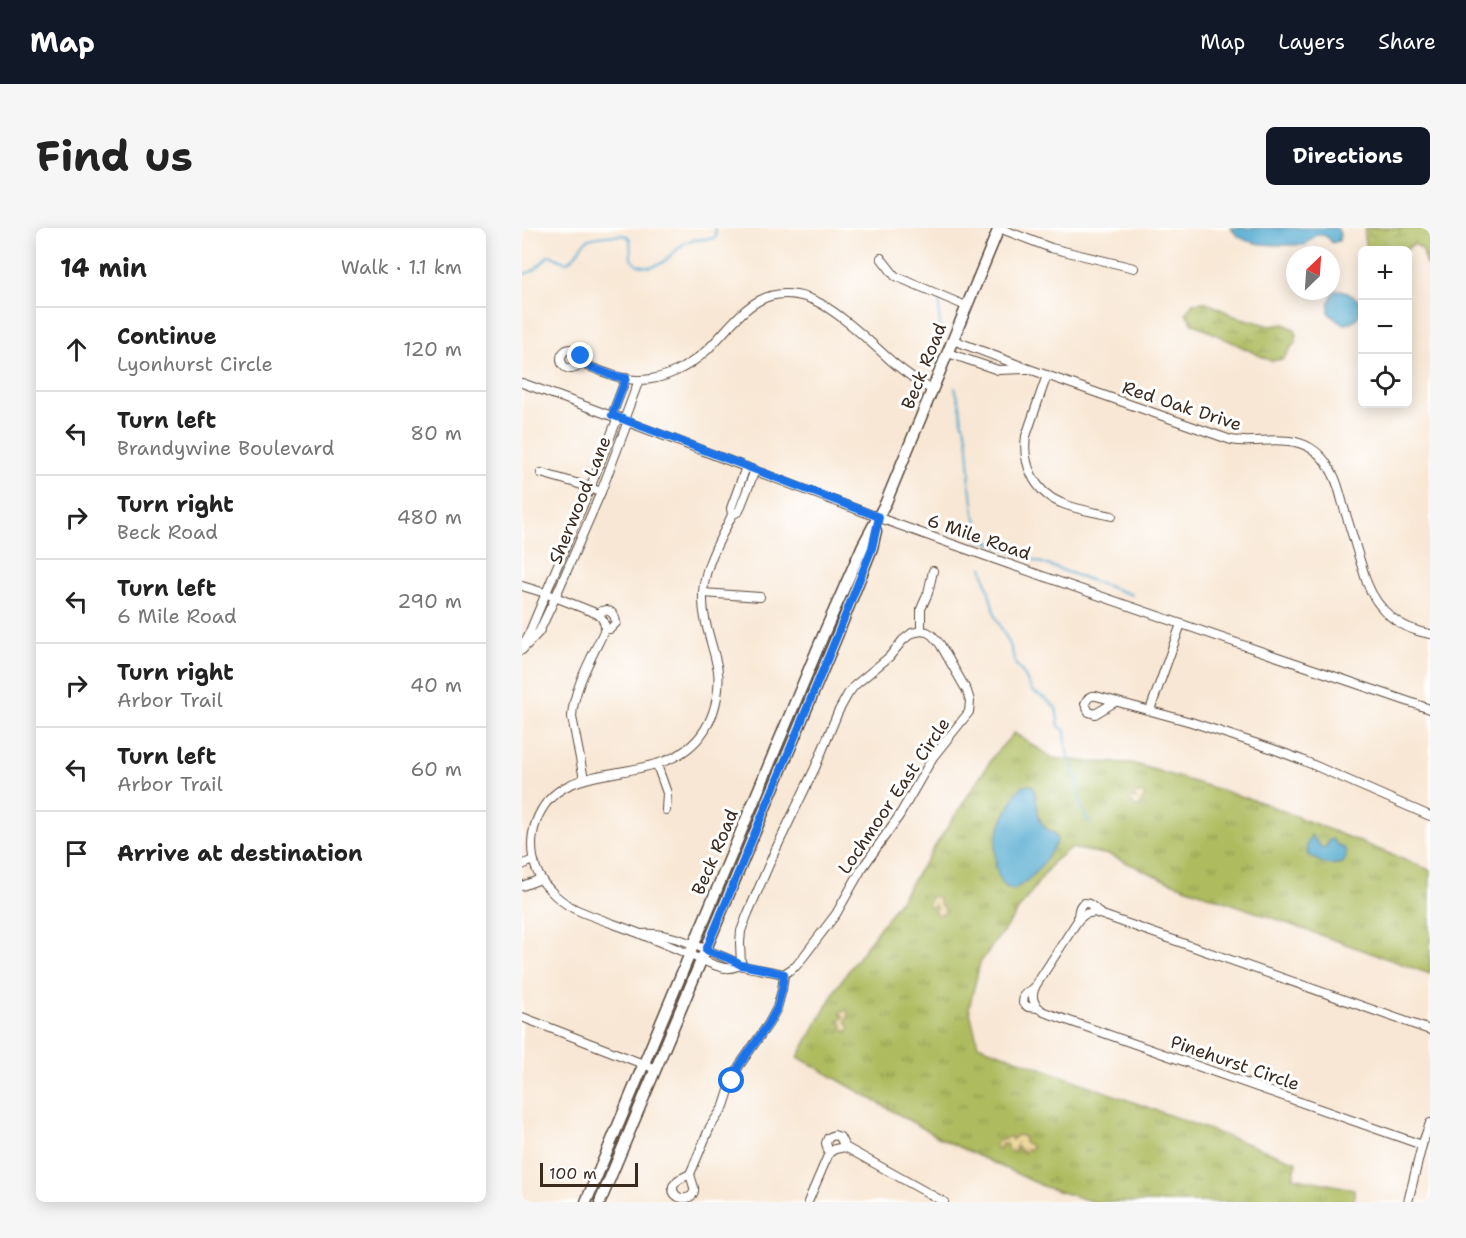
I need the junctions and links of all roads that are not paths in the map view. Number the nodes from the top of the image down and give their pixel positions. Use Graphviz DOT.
graph roads {
  1 [pos="999,228"];
  2 [pos="881,258"];
  3 [pos="1134,268"];
  4 [pos="966,306"];
  5 [pos="953,339"];
  6 [pos="948,352"];
  7 [pos="580,363"];
  8 [pos="1029,369"];
  9 [pos="1047,375"];
  10 [pos="626,378"];
  11 [pos="639,380"];
  12 [pos="522,383"];
  13 [pos="932,390"];
  14 [pos="620,418"];
  15 [pos="751,468"];
  16 [pos="541,474"];
  17 [pos="590,488"];
  18 [pos="601,492"];
  19 [pos="1112,516"];
  20 [pos="879,517"];
  21 [pos="933,571"];
  22 [pos="522,586"];
  23 [pos="545,593"];
  24 [pos="703,593"];
  25 [pos="760,597"];
  26 [pos="555,598"];
  27 [pos="598,614"];
  28 [pos="1181,624"];
  29 [pos="605,629"];
  30 [pos="921,631"];
  31 [pos="1430,634"];
  32 [pos="522,646"];
  33 [pos="522,650"];
  34 [pos="1115,702"];
  35 [pos="1150,710"];
  36 [pos="1430,710"];
  37 [pos="657,765"];
  38 [pos="584,778"];
  39 [pos="666,810"];
  40 [pos="1430,816"];
  41 [pos="533,861"];
  42 [pos="522,865"];
  43 [pos="541,879"];
  44 [pos="522,886"];
  45 [pos="692,950"];
  46 [pos="704,955"];
  47 [pos="741,965"];
  48 [pos="784,974"];
  49 [pos="522,1017"];
  50 [pos="1430,1030"];
  51 [pos="643,1064"];
  52 [pos="656,1069"];
  53 [pos="1430,1123"];
  54 [pos="1422,1145"];
  55 [pos="844,1147"];
  56 [pos="829,1153"];
  57 [pos="690,1174"];
  58 [pos="586,1202"];
  59 [pos="600,1202"];
  60 [pos="808,1202"];
  61 [pos="944,1202"];
  62 [pos="1408,1202"];
  1 -- 3 [label="street"];
  1 -- 4 [label="main road, Beck Road"];
  2 -- 4 [label="street"];
  4 -- 5 [label="main road, Beck Road"];
  5 -- 6 [label="main road, Beck Road"];
  5 -- 8 [label="street, Red Oak Drive"];
  6 -- 8 [label="street, Red Oak Drive"];
  6 -- 13 [label="main road, Beck Road"];
  7 -- 10 [label="street"];
  8 -- 9 [label="street, Red Oak Drive"];
  9 -- 19 [label="street"];
  9 -- 31 [label="street, Red Oak Drive"];
  10 -- 11 [label="street"];
  10 -- 14 [label="street"];
  11 -- 13 [label="street"];
  11 -- 14 [label="street"];
  12 -- 14 [label="street, 6 Mile Road"];
  13 -- 20 [label="main road, Beck Road"];
  14 -- 15 [label="street, 6 Mile Road"];
  14 -- 17 [label="street, Sherwood Lane"];
  14 -- 18 [label="street, Sherwood Lane"];
  15 -- 20 [label="street, 6 Mile Road"];
  15 -- 24 [label="street"];
  16 -- 17 [label="street"];
  17 -- 18 [label="street"];
  17 -- 23 [label="street, Sherwood Lane"];
  18 -- 26 [label="street, Sherwood Lane"];
  20 -- 28 [label="street, 6 Mile Road"];
  20 -- 45 [label="main road, Beck Road"];
  20 -- 46 [label="main road, Beck Road"];
  21 -- 30 [label="street"];
  22 -- 23 [label="street"];
  23 -- 26 [label="street"];
  23 -- 32 [label="street, Sherwood Lane"];
  24 -- 25 [label="street"];
  24 -- 37 [label="street"];
  26 -- 27 [label="street"];
  26 -- 33 [label="street, Sherwood Lane"];
  27 -- 29 [label="street"];
  27 -- 29 [label="street"];
  28 -- 35 [label="street"];
  28 -- 36 [label="street, 6 Mile Road"];
  29 -- 38 [label="street"];
  30 -- 47 [label="street"];
  30 -- 48 [label="street, Lochmoor East Circle"];
  34 -- 35 [label="street"];
  35 -- 40 [label="street"];
  37 -- 38 [label="street"];
  37 -- 39 [label="street"];
  38 -- 41 [label="street"];
  41 -- 42 [label="street"];
  41 -- 43 [label="street"];
  43 -- 44 [label="street"];
  43 -- 45 [label="street"];
  45 -- 46 [label="street"];
  45 -- 51 [label="main road, Beck Road"];
  46 -- 47 [label="street"];
  46 -- 52 [label="main road, Beck Road"];
  47 -- 48 [label="street"];
  48 -- 57 [label="street"];
  49 -- 51 [label="street"];
  50 -- 54 [label="street, Pinehurst Circle"];
  51 -- 52 [label="street"];
  51 -- 58 [label="main road, Beck Road"];
  52 -- 59 [label="main road, Beck Road"];
  53 -- 54 [label="street"];
  54 -- 62 [label="street"];
  55 -- 56 [label="street"];
  55 -- 56 [label="street"];
  55 -- 61 [label="street"];
  56 -- 60 [label="street"];
}
